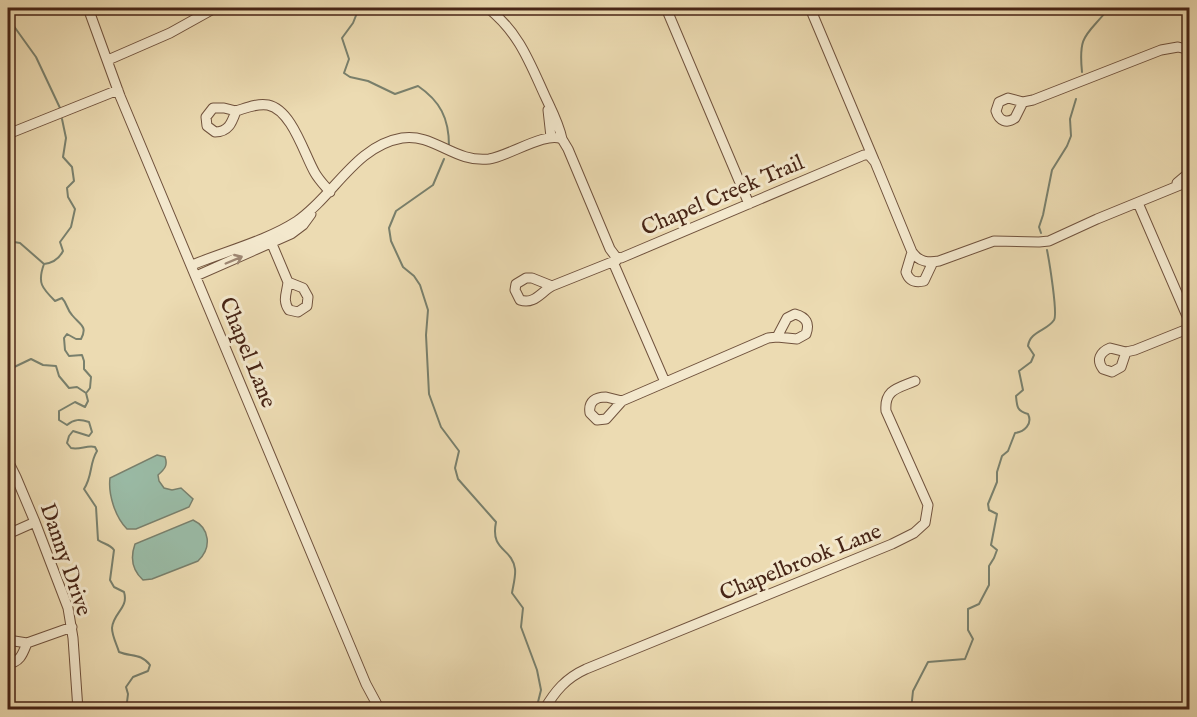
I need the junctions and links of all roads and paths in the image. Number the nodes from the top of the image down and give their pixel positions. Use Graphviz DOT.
graph roads {
  1 [pos="88,8"];
  2 [pos="215,8"];
  3 [pos="488,8"];
  4 [pos="666,8"];
  5 [pos="810,8"];
  6 [pos="1190,50"];
  7 [pos="108,60"];
  8 [pos="118,90"];
  9 [pos="545,96"];
  10 [pos="1023,102"];
  11 [pos="236,111"];
  12 [pos="8,135"];
  13 [pos="551,137"];
  14 [pos="562,139"];
  15 [pos="875,162"];
  16 [pos="1190,172"];
  17 [pos="1190,182"];
  18 [pos="1173,187"];
  19 [pos="330,192"];
  20 [pos="1138,203"];
  21 [pos="749,204"];
  22 [pos="270,239"];
  23 [pos="912,252"];
  24 [pos="625,257"];
  25 [pos="613,262"];
  26 [pos="933,262"];
  27 [pos="192,265"];
  28 [pos="196,276"];
  29 [pos="288,282"];
  30 [pos="552,286"];
  31 [pos="1190,323"];
  32 [pos="1190,328"];
  33 [pos="777,337"];
  34 [pos="1126,352"];
  35 [pos="915,381"];
  36 [pos="665,382"];
  37 [pos="622,401"];
  38 [pos="8,461"];
  39 [pos="35,522"];
  40 [pos="8,534"];
  41 [pos="72,627"];
  42 [pos="8,640"];
  43 [pos="27,643"];
  44 [pos="8,663"];
  45 [pos="78,710"];
  46 [pos="380,710"];
  47 [pos="543,710"];
  1 -- 7 [label="street, Chapel Lane"];
  2 -- 7 [label="street"];
  3 -- 9 [label="street"];
  4 -- 21 [label="street"];
  5 -- 15 [label="street"];
  6 -- 10 [label="street"];
  7 -- 8 [label="street, Chapel Lane"];
  8 -- 12 [label="street"];
  8 -- 27 [label="street, Chapel Lane"];
  9 -- 13 [label="street"];
  9 -- 14 [label="street, Chapel Creek Trail"];
  11 -- 19 [label="street"];
  13 -- 14 [label="street"];
  13 -- 19 [label="street"];
  14 -- 24 [label="street, Chapel Creek Trail"];
  15 -- 21 [label="street, Chapel Creek Trail"];
  15 -- 23 [label="street"];
  16 -- 18 [label="street"];
  17 -- 18 [label="street"];
  18 -- 20 [label="street"];
  19 -- 22 [label="street"];
  20 -- 26 [label="street"];
  20 -- 31 [label="street"];
  21 -- 24 [label="street, Chapel Creek Trail"];
  22 -- 27 [label="street"];
  28 -- 22 [label="street, one-way"];
  22 -- 29 [label="street"];
  23 -- 26 [label="street"];
  23 -- 26 [label="street"];
  24 -- 25 [label="street"];
  25 -- 30 [label="street"];
  25 -- 36 [label="street"];
  27 -- 28 [label="street, Chapel Lane"];
  28 -- 46 [label="street, Chapel Lane"];
  32 -- 34 [label="street"];
  33 -- 36 [label="street"];
  35 -- 47 [label="street, Chapelbrook Lane"];
  36 -- 37 [label="street"];
  38 -- 39 [label="street, Danny Drive"];
  39 -- 40 [label="street"];
  39 -- 41 [label="street, Danny Drive"];
  41 -- 43 [label="street"];
  41 -- 45 [label="street, Danny Drive"];
  42 -- 43 [label="street"];
  43 -- 44 [label="street"];
}
